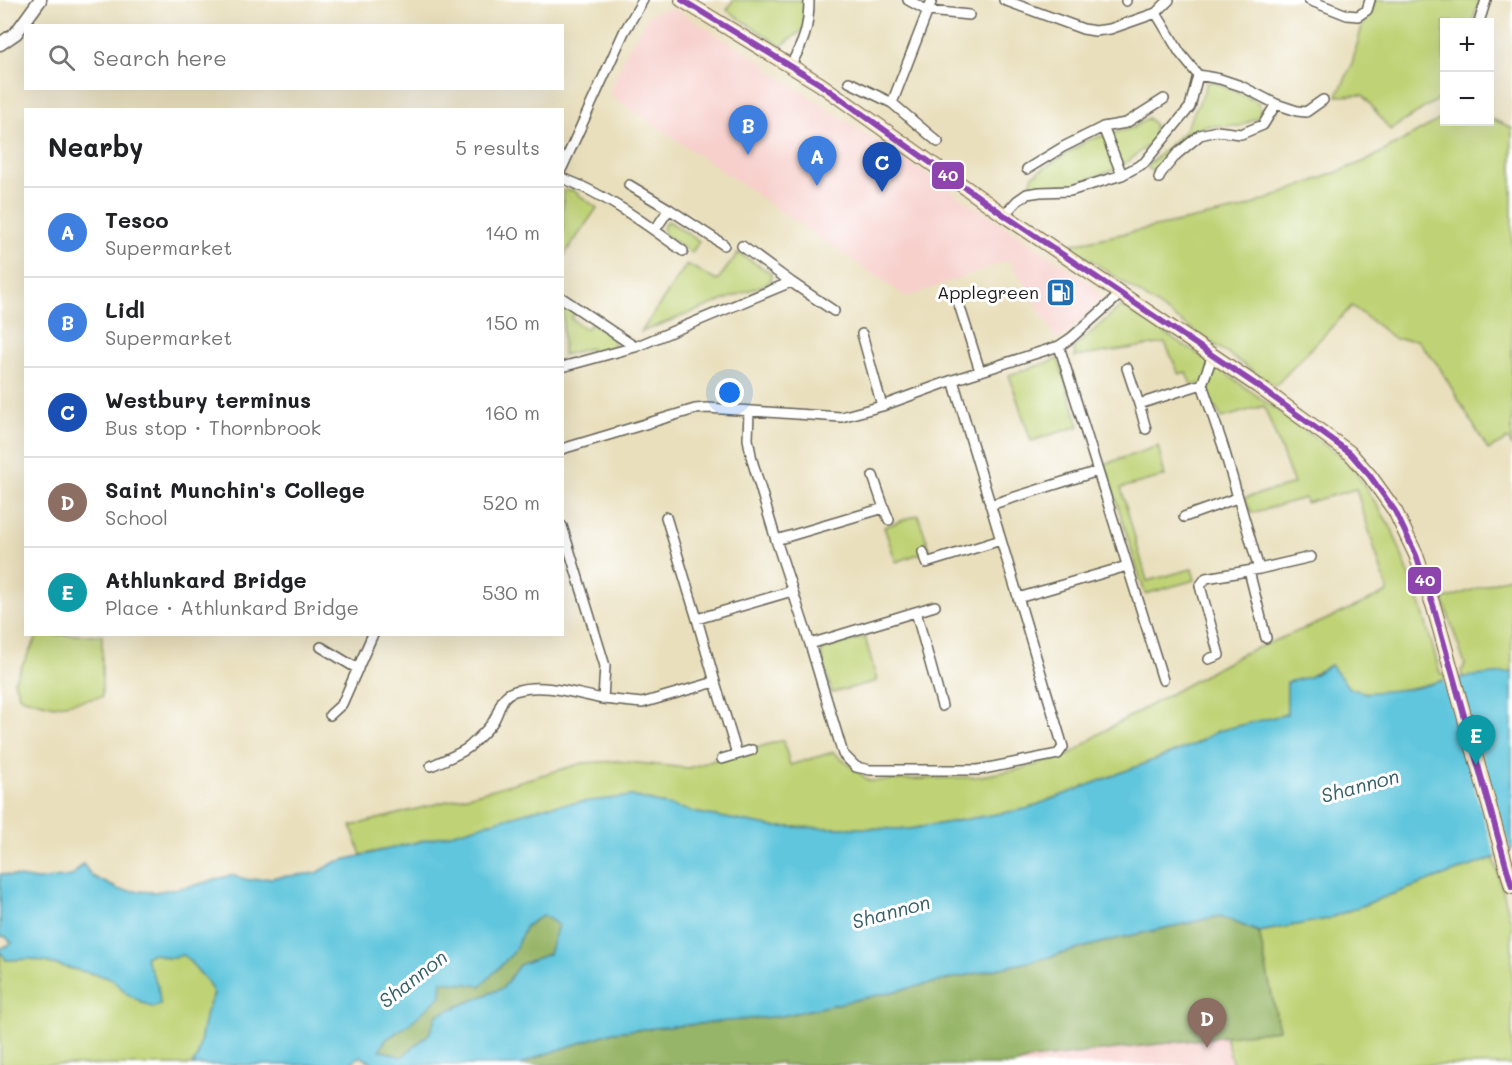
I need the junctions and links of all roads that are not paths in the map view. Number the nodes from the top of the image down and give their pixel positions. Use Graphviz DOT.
graph roads {
  1 [pos="40,0"];
  2 [pos="643,0"];
  3 [pos="682,0"];
  4 [pos="809,0"];
  5 [pos="908,0"];
  6 [pos="932,0"];
  7 [pos="1004,0"];
  8 [pos="1169,0"];
  9 [pos="1309,0"];
  10 [pos="1370,0"];
  11 [pos="1486,0"];
  12 [pos="928,11"];
  13 [pos="1156,13"];
  14 [pos="969,15"];
  15 [pos="1480,18"];
  16 [pos="0,44"];
  17 [pos="790,66"];
  18 [pos="1198,75"];
  19 [pos="849,82"];
  20 [pos="1164,99"];
  21 [pos="1323,100"];
  22 [pos="892,103"];
  23 [pos="1276,104"];
  24 [pos="1103,127"];
  25 [pos="938,142"];
  26 [pos="564,164"];
  27 [pos="1027,169"];
  28 [pos="1122,175"];
  29 [pos="1159,178"];
  30 [pos="564,179"];
  31 [pos="629,185"];
  32 [pos="669,209"];
  33 [pos="1004,215"];
  34 [pos="655,230"];
  35 [pos="724,245"];
  36 [pos="742,246"];
  37 [pos="683,251"];
  38 [pos="791,282"];
  39 [pos="1120,292"];
  40 [pos="957,298"];
  41 [pos="564,299"];
  42 [pos="834,311"];
  43 [pos="862,334"];
  44 [pos="1059,346"];
  45 [pos="635,347"];
  46 [pos="1213,355"];
  47 [pos="564,366"];
  48 [pos="1127,368"];
  49 [pos="980,371"];
  50 [pos="953,380"];
  51 [pos="1202,384"];
  52 [pos="1139,404"];
  53 [pos="882,406"];
  54 [pos="749,411"];
  55 [pos="1146,429"];
  56 [pos="564,448"];
  57 [pos="1098,471"];
  58 [pos="873,476"];
  59 [pos="1237,498"];
  60 [pos="990,505"];
  61 [pos="884,508"];
  62 [pos="666,517"];
  63 [pos="1184,517"];
  64 [pos="889,520"];
  65 [pos="776,540"];
  66 [pos="1001,540"];
  67 [pos="566,548"];
  68 [pos="923,552"];
  69 [pos="1311,557"];
  70 [pos="1127,566"];
  71 [pos="1254,570"];
  72 [pos="792,591"];
  73 [pos="1018,598"];
  74 [pos="935,606"];
  75 [pos="916,612"];
  76 [pos="697,619"];
  77 [pos="371,636"];
  78 [pos="1266,638"];
  79 [pos="810,644"];
  80 [pos="321,647"];
  81 [pos="1219,656"];
  82 [pos="358,669"];
  83 [pos="1163,680"];
  84 [pos="715,682"];
  85 [pos="603,699"];
  86 [pos="942,706"];
  87 [pos="330,715"];
  88 [pos="752,750"];
  89 [pos="737,754"];
  90 [pos="722,759"];
  91 [pos="431,765"];
  92 [pos="1512,887"];
  1 -- 16 [label="street"];
  2 -- 26 [label="street"];
  3 -- 17 [label="main road"];
  4 -- 17 [label="street"];
  5 -- 12 [label="street"];
  6 -- 12 [label="street"];
  7 -- 13 [label="street"];
  8 -- 13 [label="street"];
  9 -- 10 [label="street"];
  11 -- 15 [label="street"];
  12 -- 14 [label="street"];
  12 -- 22 [label="street"];
  13 -- 18 [label="street"];
  17 -- 33 [label="main road"];
  18 -- 23 [label="street"];
  18 -- 28 [label="street"];
  19 -- 22 [label="street"];
  20 -- 24 [label="street"];
  21 -- 23 [label="street"];
  22 -- 25 [label="street"];
  23 -- 29 [label="street"];
  24 -- 27 [label="street"];
  24 -- 28 [label="street"];
  28 -- 33 [label="street"];
  30 -- 34 [label="street"];
  31 -- 32 [label="street"];
  32 -- 34 [label="street"];
  32 -- 35 [label="street"];
  33 -- 39 [label="main road"];
  34 -- 37 [label="street"];
  36 -- 38 [label="street"];
  38 -- 42 [label="street"];
  38 -- 45 [label="street"];
  39 -- 44 [label="street"];
  39 -- 46 [label="main road"];
  40 -- 49 [label="street"];
  41 -- 45 [label="street"];
  43 -- 53 [label="street"];
  44 -- 49 [label="street"];
  44 -- 57 [label="street"];
  45 -- 47 [label="street"];
  46 -- 51 [label="street"];
  46 -- 92 [label="main road"];
  48 -- 52 [label="street"];
  49 -- 50 [label="street"];
  50 -- 53 [label="street"];
  50 -- 60 [label="street"];
  51 -- 52 [label="street"];
  51 -- 59 [label="street"];
  52 -- 55 [label="street"];
  53 -- 54 [label="street"];
  54 -- 56 [label="street"];
  54 -- 65 [label="street"];
  57 -- 60 [label="street"];
  57 -- 70 [label="street"];
  58 -- 61 [label="street"];
  59 -- 63 [label="street"];
  59 -- 71 [label="street"];
  60 -- 66 [label="street"];
  61 -- 64 [label="street"];
  61 -- 65 [label="street"];
  62 -- 76 [label="street"];
  65 -- 72 [label="street"];
  66 -- 68 [label="street"];
  66 -- 73 [label="street"];
  67 -- 85 [label="street"];
  69 -- 71 [label="street"];
  70 -- 73 [label="street"];
  70 -- 83 [label="street"];
  71 -- 78 [label="street"];
  71 -- 81 [label="street"];
  72 -- 76 [label="street"];
  72 -- 79 [label="street"];
  73 -- 79 [label="street"];
  74 -- 75 [label="street"];
  75 -- 79 [label="street"];
  75 -- 86 [label="street"];
  76 -- 84 [label="street"];
  77 -- 82 [label="street"];
  80 -- 82 [label="street"];
  82 -- 87 [label="street"];
  84 -- 85 [label="street"];
  84 -- 89 [label="street"];
  85 -- 91 [label="street"];
  88 -- 89 [label="street"];
  89 -- 90 [label="street"];
}
